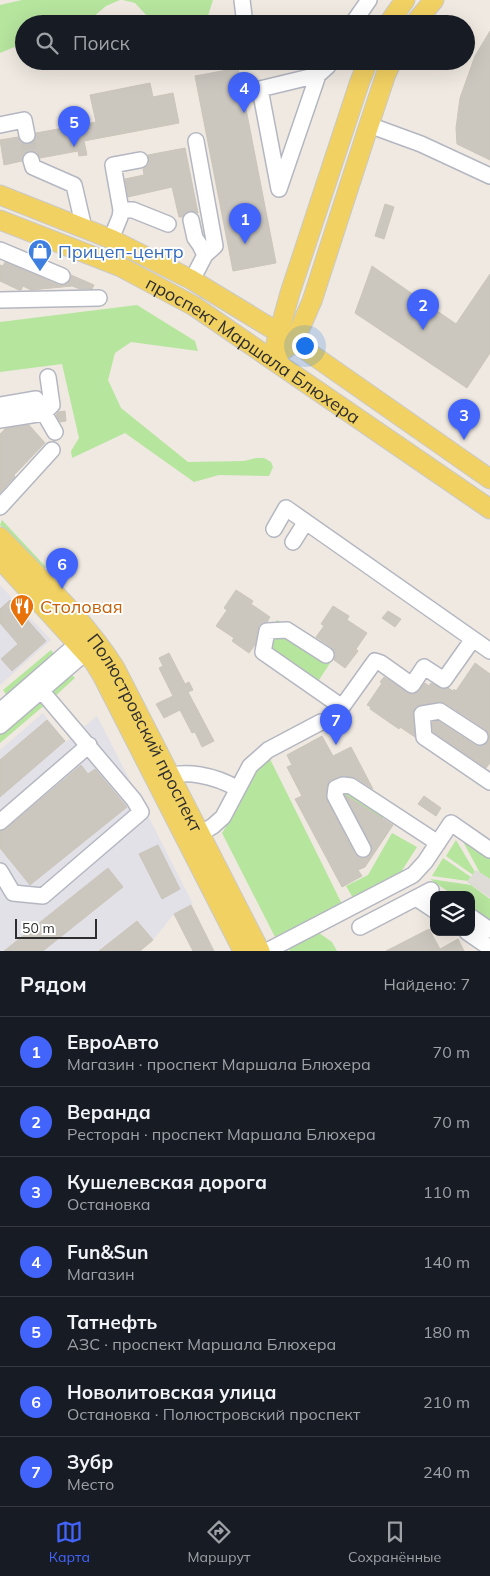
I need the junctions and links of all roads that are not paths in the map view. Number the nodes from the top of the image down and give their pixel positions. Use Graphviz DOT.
graph roads {
  1 [pos="242,0"];
  2 [pos="369,0"];
  3 [pos="405,0"];
  4 [pos="434,0"];
  5 [pos="244,15"];
  6 [pos="358,15"];
  7 [pos="394,15"];
  8 [pos="422,15"];
  9 [pos="324,70"];
  10 [pos="364,70"];
  11 [pos="388,70"];
  12 [pos="318,75"];
  13 [pos="0,125"];
  14 [pos="369,125"];
  15 [pos="27,135"];
  16 [pos="196,141"];
  17 [pos="31,160"];
  18 [pos="140,160"];
  19 [pos="490,176"];
  20 [pos="0,195"];
  21 [pos="121,210"];
  22 [pos="190,220"];
  23 [pos="168,224"];
  24 [pos="4,225"];
  25 [pos="84,228"];
  26 [pos="111,239"];
  27 [pos="0,250"];
  28 [pos="204,255"];
  29 [pos="62,276"];
  30 [pos="192,280"];
  31 [pos="98,298"];
  32 [pos="0,300"];
  33 [pos="286,337"];
  34 [pos="272,358"];
  35 [pos="48,377"];
  36 [pos="0,405"];
  37 [pos="44,413"];
  38 [pos="0,420"];
  39 [pos="55,432"];
  40 [pos="52,450"];
  41 [pos="490,479"];
  42 [pos="0,507"];
  43 [pos="490,509"];
  44 [pos="306,523"];
  45 [pos="274,529"];
  46 [pos="293,542"];
  47 [pos="1,547"];
  48 [pos="472,639"];
  49 [pos="85,644"];
  50 [pos="490,651"];
  51 [pos="326,655"];
  52 [pos="38,686"];
  53 [pos="0,711"];
  54 [pos="321,722"];
  55 [pos="0,726"];
  56 [pos="480,737"];
  57 [pos="89,745"];
  58 [pos="489,774"];
  59 [pos="163,778"];
  60 [pos="238,789"];
  61 [pos="0,822"];
  62 [pos="392,826"];
  63 [pos="415,829"];
  64 [pos="194,838"];
  65 [pos="438,844"];
  66 [pos="363,849"];
  67 [pos="490,850"];
  68 [pos="0,871"];
  69 [pos="413,875"];
  70 [pos="434,891"];
  71 [pos="430,894"];
  72 [pos="416,898"];
  73 [pos="430,907"];
  74 [pos="475,920"];
  75 [pos="360,927"];
  76 [pos="490,930"];
  77 [pos="473,936"];
  78 [pos="490,948"];
  79 [pos="243,951"];
  80 [pos="260,951"];
  81 [pos="267,951"];
  1 -- 5 [label="street"];
  2 -- 6 [label="street"];
  3 -- 7 [label="main road"];
  4 -- 8 [label="main road"];
  9 -- 12 [label="street"];
  10 -- 33 [label="main road"];
  11 -- 14 [label="main road"];
  12 -- 12 [label="street"];
  13 -- 15 [label="street"];
  14 -- 19 [label="street"];
  14 -- 33 [label="main road"];
  16 -- 28 [label="street"];
  17 -- 25 [label="street"];
  18 -- 21 [label="street"];
  20 -- 25 [label="main road, проспект Маршала Блюхера"];
  21 -- 23 [label="street"];
  21 -- 26 [label="street"];
  22 -- 28 [label="street"];
  24 -- 34 [label="main road, проспект Маршала Блюхера"];
  25 -- 26 [label="main road, проспект Маршала Блюхера"];
  26 -- 30 [label="main road, проспект Маршала Блюхера"];
  27 -- 29 [label="street"];
  28 -- 30 [label="street"];
  30 -- 33 [label="main road, проспект Маршала Блюхера"];
  31 -- 32 [label="street"];
  33 -- 34 [label="main road"];
  33 -- 41 [label="main road, проспект Маршала Блюхера"];
  34 -- 43 [label="main road, проспект Маршала Блюхера"];
  35 -- 37 [label="street"];
  36 -- 37 [label="street"];
  37 -- 38 [label="street"];
  37 -- 39 [label="street"];
  40 -- 42 [label="street"];
  44 -- 45 [label="street"];
  44 -- 46 [label="street"];
  44 -- 48 [label="street"];
  47 -- 49 [label="main road, Полюстровский проспект"];
  48 -- 50 [label="street"];
  48 -- 51 [label="street"];
  49 -- 52 [label="street"];
  49 -- 59 [label="main road, Полюстровский проспект"];
  52 -- 53 [label="street"];
  52 -- 55 [label="street"];
  52 -- 57 [label="street"];
  54 -- 60 [label="street"];
  56 -- 58 [label="street"];
  57 -- 61 [label="street"];
  57 -- 68 [label="street"];
  59 -- 60 [label="street"];
  59 -- 64 [label="main road, Полюстровский проспект"];
  60 -- 64 [label="street"];
  62 -- 63 [label="street"];
  63 -- 65 [label="street"];
  63 -- 66 [label="street"];
  64 -- 79 [label="main road, Полюстровский проспект"];
  64 -- 80 [label="main road, Полюстровский проспект"];
  65 -- 67 [label="street"];
  65 -- 69 [label="street"];
  69 -- 70 [label="street"];
  69 -- 81 [label="street"];
  71 -- 72 [label="street"];
  72 -- 73 [label="street"];
  72 -- 75 [label="street"];
  74 -- 76 [label="street"];
  77 -- 78 [label="street"];
}
